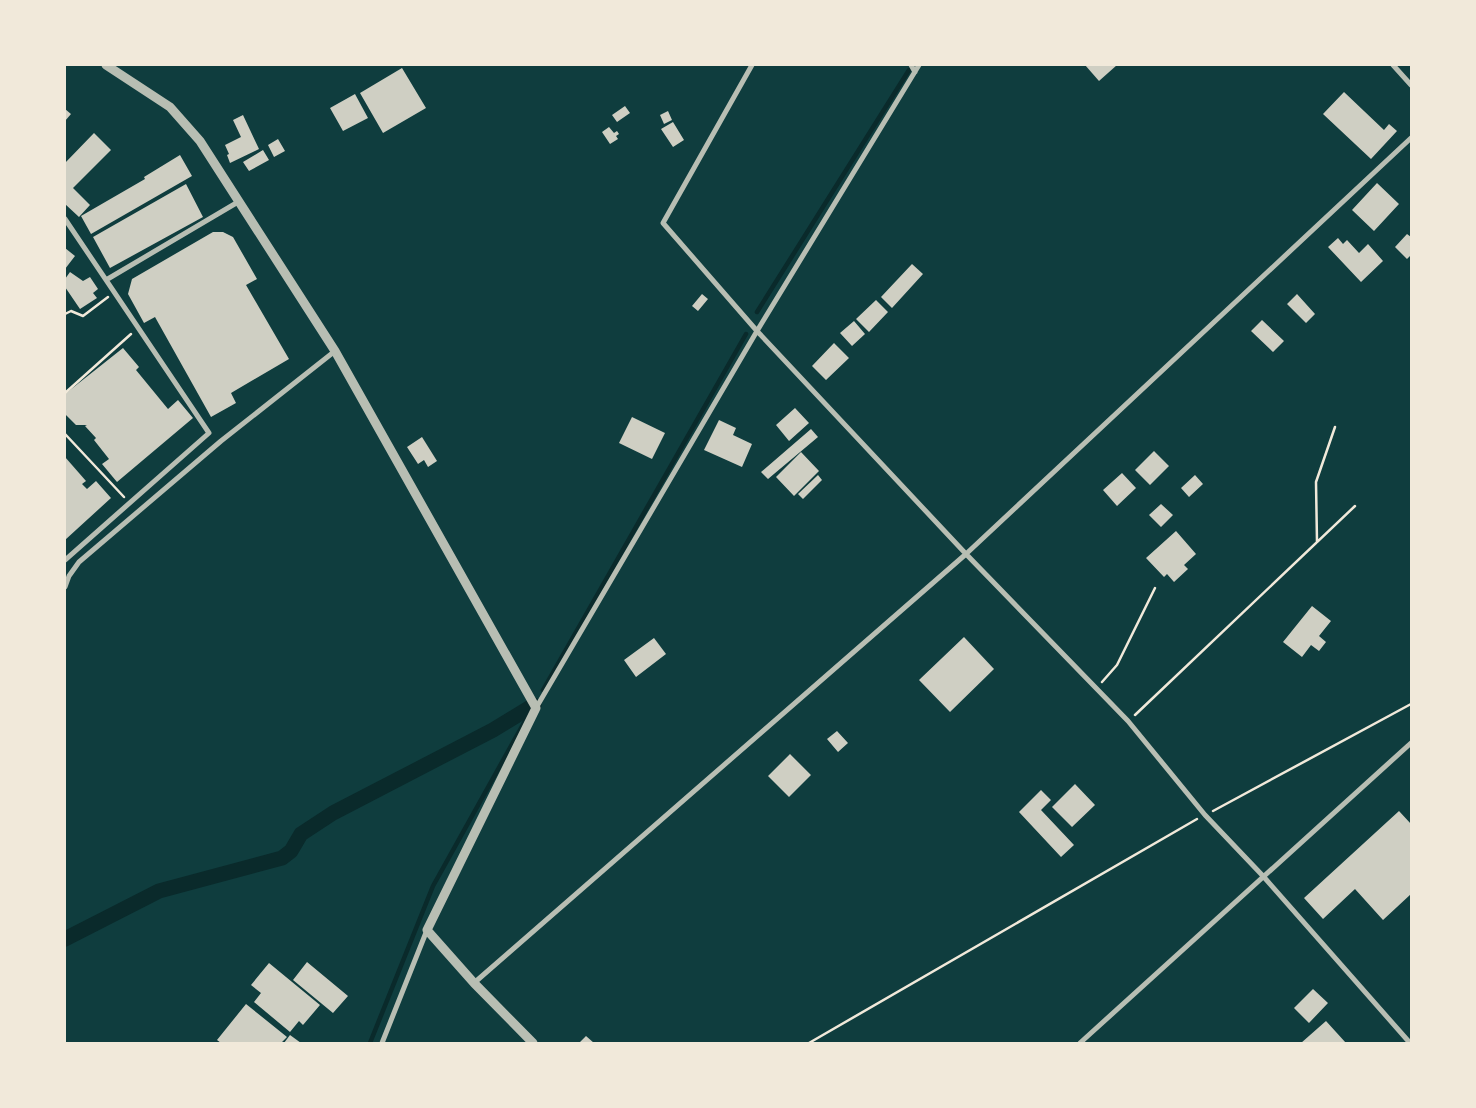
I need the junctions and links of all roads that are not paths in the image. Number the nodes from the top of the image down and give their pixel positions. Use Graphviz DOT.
graph roads {
  1 [pos="106,65"];
  2 [pos="752,65"];
  3 [pos="911,65"];
  4 [pos="919,65"];
  5 [pos="1393,65"];
  6 [pos="915,72"];
  7 [pos="1411,85"];
  8 [pos="1411,138"];
  9 [pos="238,202"];
  10 [pos="65,218"];
  11 [pos="106,280"];
  12 [pos="757,331"];
  13 [pos="335,351"];
  14 [pos="966,554"];
  15 [pos="65,560"];
  16 [pos="65,587"];
  17 [pos="536,708"];
  18 [pos="1411,743"];
  19 [pos="1263,876"];
  20 [pos="428,930"];
  21 [pos="474,983"];
  22 [pos="382,1043"];
  23 [pos="533,1043"];
  24 [pos="1080,1043"];
  25 [pos="1410,1043"];
  1 -- 9 [label="street"];
  2 -- 12 [label="street"];
  3 -- 6 [label="street"];
  4 -- 6 [label="street"];
  5 -- 7 [label="street"];
  6 -- 12 [label="street"];
  8 -- 14 [label="street"];
  9 -- 11 [label="street"];
  9 -- 13 [label="street"];
  10 -- 11 [label="street"];
  11 -- 15 [label="street"];
  12 -- 14 [label="street"];
  12 -- 17 [label="street"];
  13 -- 16 [label="street"];
  13 -- 17 [label="street"];
  14 -- 19 [label="street"];
  14 -- 21 [label="street"];
  17 -- 20 [label="street"];
  18 -- 19 [label="street"];
  19 -- 24 [label="street"];
  19 -- 25 [label="street"];
  20 -- 21 [label="street"];
  20 -- 22 [label="street"];
  21 -- 23 [label="street"];
}
